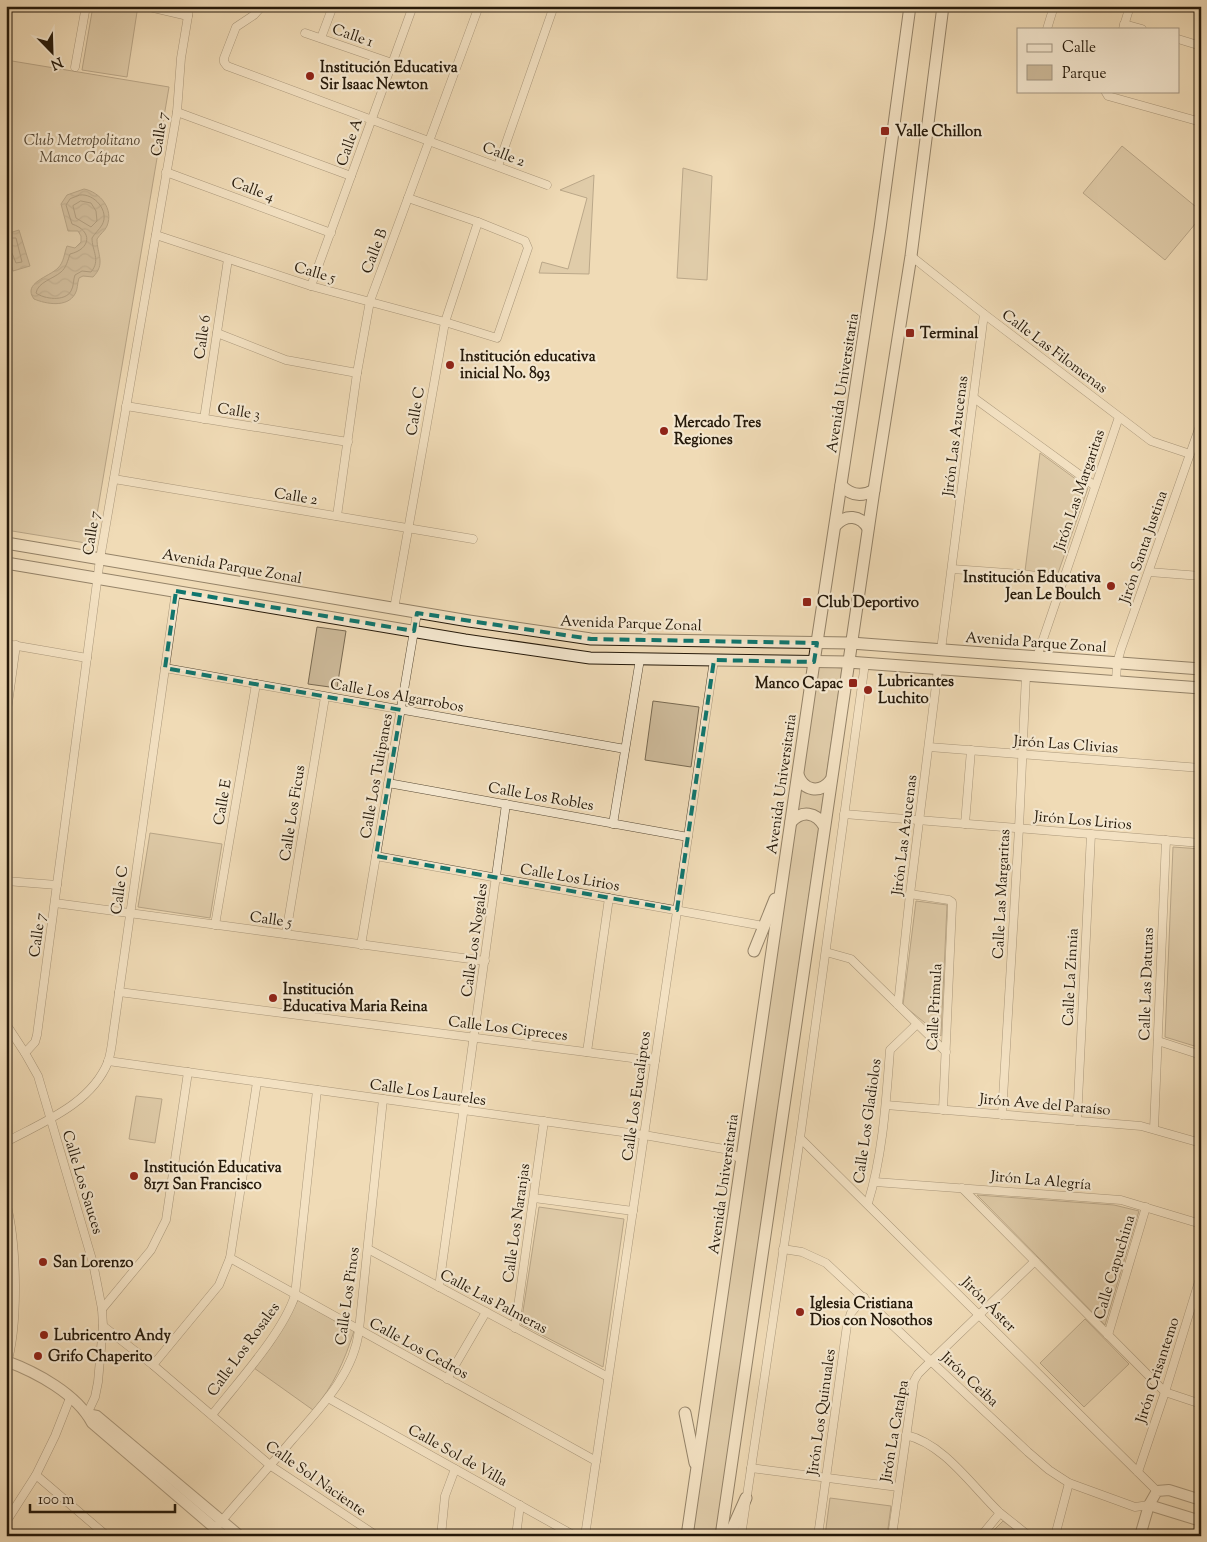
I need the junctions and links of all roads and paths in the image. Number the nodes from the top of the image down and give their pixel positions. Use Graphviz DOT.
graph roads {
  1 [pos="86,6"];
  2 [pos="146,6"];
  3 [pos="188,6"];
  4 [pos="262,6"];
  5 [pos="333,6"];
  6 [pos="413,6"];
  7 [pos="479,6"];
  8 [pos="554,6"];
  9 [pos="910,6"];
  10 [pos="943,6"];
  11 [pos="1054,6"];
  12 [pos="1130,6"];
  13 [pos="188,16"];
  14 [pos="1124,26"];
  15 [pos="1047,28"];
  16 [pos="305,33"];
  17 [pos="321,38"];
  18 [pos="1180,40"];
  19 [pos="1201,46"];
  20 [pos="392,63"];
  21 [pos="75,67"];
  22 [pos="1106,93"];
  23 [pos="177,112"];
  24 [pos="372,119"];
  25 [pos="1201,122"];
  26 [pos="430,140"];
  27 [pos="498,166"];
  28 [pos="166,172"];
  29 [pos="351,176"];
  30 [pos="547,185"];
  31 [pos="408,198"];
  32 [pos="478,222"];
  33 [pos="330,233"];
  34 [pos="156,235"];
  35 [pos="911,256"];
  36 [pos="228,258"];
  37 [pos="311,286"];
  38 [pos="370,301"];
  39 [pos="984,314"];
  40 [pos="445,322"];
  41 [pos="217,333"];
  42 [pos="357,373"];
  43 [pos="974,398"];
  44 [pos="126,406"];
  45 [pos="1119,418"];
  46 [pos="204,419"];
  47 [pos="1201,423"];
  48 [pos="348,442"];
  49 [pos="1190,454"];
  50 [pos="114,480"];
  51 [pos="841,486"];
  52 [pos="1095,486"];
  53 [pos="874,490"];
  54 [pos="336,516"];
  55 [pos="836,525"];
  56 [pos="408,528"];
  57 [pos="868,528"];
  58 [pos="473,539"];
  59 [pos="6,543"];
  60 [pos="100,559"];
  61 [pos="6,562"];
  62 [pos="952,569"];
  63 [pos="1148,572"];
  64 [pos="1201,576"];
  65 [pos="98,578"];
  66 [pos="1063,580"];
  67 [pos="176,591"];
  68 [pos="394,609"];
  69 [pos="417,613"];
  70 [pos="414,631"];
  71 [pos="817,643"];
  72 [pos="851,643"];
  73 [pos="6,644"];
  74 [pos="16,645"];
  75 [pos="941,650"];
  76 [pos="1037,657"];
  77 [pos="87,658"];
  78 [pos="640,659"];
  79 [pos="714,660"];
  80 [pos="814,662"];
  81 [pos="848,662"];
  82 [pos="1117,663"];
  83 [pos="865,664"];
  84 [pos="164,668"];
  85 [pos="938,669"];
  86 [pos="1201,669"];
  87 [pos="1026,675"];
  88 [pos="1116,682"];
  89 [pos="256,684"];
  90 [pos="1201,688"];
  91 [pos="325,696"];
  92 [pos="401,710"];
  93 [pos="6,718"];
  94 [pos="929,747"];
  95 [pos="626,749"];
  96 [pos="971,750"];
  97 [pos="1022,754"];
  98 [pos="1201,768"];
  99 [pos="798,775"];
  100 [pos="831,780"];
  101 [pos="388,783"];
  102 [pos="506,804"];
  103 [pos="844,814"];
  104 [pos="920,820"];
  105 [pos="791,822"];
  106 [pos="614,824"];
  107 [pos="965,824"];
  108 [pos="824,826"];
  109 [pos="1019,828"];
  110 [pos="1091,834"];
  111 [pos="688,837"];
  112 [pos="1166,840"];
  113 [pos="1201,843"];
  114 [pos="376,856"];
  115 [pos="496,878"];
  116 [pos="6,881"];
  117 [pos="782,881"];
  118 [pos="57,885"];
  119 [pos="910,894"];
  120 [pos="609,898"];
  121 [pos="55,903"];
  122 [pos="677,910"];
  123 [pos="130,913"];
  124 [pos="215,925"];
  125 [pos="758,925"];
  126 [pos="286,934"];
  127 [pos="361,945"];
  128 [pos="754,951"];
  129 [pos="826,952"];
  130 [pos="484,961"];
  131 [pos="120,992"];
  132 [pos="898,1005"];
  133 [pos="6,1024"];
  134 [pos="917,1024"];
  135 [pos="474,1038"];
  136 [pos="1158,1041"];
  137 [pos="587,1052"];
  138 [pos="946,1052"];
  139 [pos="25,1053"];
  140 [pos="1201,1054"];
  141 [pos="108,1061"];
  142 [pos="655,1061"];
  143 [pos="188,1072"];
  144 [pos="257,1082"];
  145 [pos="317,1090"];
  146 [pos="383,1099"];
  147 [pos="886,1105"];
  148 [pos="464,1110"];
  149 [pos="943,1110"];
  150 [pos="1002,1114"];
  151 [pos="50,1119"];
  152 [pos="1077,1120"];
  153 [pos="544,1122"];
  154 [pos="1154,1129"];
  155 [pos="644,1135"];
  156 [pos="800,1138"];
  157 [pos="6,1142"];
  158 [pos="1201,1143"];
  159 [pos="742,1160"];
  160 [pos="875,1182"];
  161 [pos="962,1188"];
  162 [pos="534,1198"];
  163 [pos="6,1202"];
  164 [pos="868,1203"];
  165 [pos="1146,1208"];
  166 [pos="632,1211"];
  167 [pos="1201,1224"];
  168 [pos="368,1249"];
  169 [pos="783,1249"];
  170 [pos="230,1258"];
  171 [pos="1035,1261"];
  172 [pos="1201,1276"];
  173 [pos="439,1287"];
  174 [pos="295,1295"];
  175 [pos="864,1297"];
  176 [pos="102,1310"];
  177 [pos="486,1312"];
  178 [pos="979,1314"];
  179 [pos="103,1326"];
  180 [pos="515,1328"];
  181 [pos="360,1330"];
  182 [pos="1108,1334"];
  183 [pos="931,1361"];
  184 [pos="7,1363"];
  185 [pos="153,1365"];
  186 [pos="608,1377"];
  187 [pos="448,1379"];
  188 [pos="1165,1392"];
  189 [pos="70,1398"];
  190 [pos="328,1398"];
  191 [pos="1201,1404"];
  192 [pos="685,1413"];
  193 [pos="87,1414"];
  194 [pos="212,1415"];
  195 [pos="906,1434"];
  196 [pos="596,1461"];
  197 [pos="271,1466"];
  198 [pos="751,1468"];
  199 [pos="455,1469"];
  200 [pos="697,1471"];
  201 [pos="1138,1472"];
  202 [pos="36,1475"];
  203 [pos="826,1478"];
  204 [pos="1068,1482"];
  205 [pos="898,1487"];
  206 [pos="1157,1491"];
  207 [pos="746,1498"];
  208 [pos="1201,1500"];
  209 [pos="520,1505"];
  210 [pos="1149,1505"];
  211 [pos="1000,1513"];
  212 [pos="7,1521"];
  213 [pos="1201,1521"];
  214 [pos="215,1529"];
  215 [pos="107,1536"];
  216 [pos="224,1536"];
  217 [pos="240,1536"];
  218 [pos="377,1536"];
  219 [pos="441,1536"];
  220 [pos="516,1536"];
  221 [pos="575,1536"];
  222 [pos="584,1536"];
  223 [pos="687,1536"];
  224 [pos="721,1536"];
  225 [pos="729,1536"];
  226 [pos="741,1536"];
  227 [pos="818,1536"];
  228 [pos="892,1536"];
  229 [pos="981,1536"];
  230 [pos="1029,1536"];
  231 [pos="1055,1536"];
  232 [pos="1140,1536"];
  1 -- 21 [label="street"];
  2 -- 13 [label="street"];
  3 -- 13 [label="street, Calle 7"];
  4 -- 24 [label="street, Calle 2"];
  5 -- 17 [label="street"];
  6 -- 20 [label="street, Calle A"];
  7 -- 26 [label="street, Calle B"];
  8 -- 27 [label="street"];
  9 -- 51 [label="main road, Avenida Universitaria"];
  10 -- 35 [label="main road"];
  11 -- 15 [label="street"];
  12 -- 14 [label="street"];
  13 -- 23 [label="street, Calle 7"];
  16 -- 17 [label="street, Calle 1"];
  17 -- 20 [label="street, Calle 1"];
  18 -- 19 [label="street"];
  20 -- 24 [label="street, Calle A"];
  22 -- 25 [label="street"];
  23 -- 28 [label="street, Calle 7"];
  23 -- 29 [label="street"];
  24 -- 26 [label="street, Calle 2"];
  24 -- 29 [label="street, Calle A"];
  26 -- 27 [label="street, Calle 2"];
  26 -- 31 [label="street, Calle B"];
  27 -- 30 [label="street, Calle 2"];
  28 -- 33 [label="street, Calle 4"];
  28 -- 34 [label="street, Calle 7"];
  29 -- 33 [label="street, Calle A"];
  31 -- 32 [label="street"];
  31 -- 38 [label="street, Calle B"];
  32 -- 40 [label="street, Calle C"];
  32 -- 40 [label="street, Calle 5"];
  33 -- 37 [label="street, Calle A"];
  34 -- 36 [label="street, Calle 5"];
  34 -- 44 [label="street, Calle 7"];
  35 -- 39 [label="street, Calle Las Filomenas"];
  35 -- 53 [label="main road"];
  36 -- 37 [label="street, Calle 5"];
  36 -- 41 [label="street, Calle 6"];
  37 -- 38 [label="street, Calle 5"];
  38 -- 40 [label="street, Calle 5"];
  38 -- 42 [label="street, Calle B"];
  39 -- 43 [label="street, Jirón Las Azucenas"];
  39 -- 45 [label="street, Calle Las Filomenas"];
  40 -- 56 [label="street, Calle C"];
  41 -- 42 [label="street"];
  41 -- 46 [label="street, Calle 6"];
  42 -- 48 [label="street, Calle B"];
  43 -- 52 [label="street"];
  43 -- 62 [label="street, Jirón Las Azucenas"];
  44 -- 46 [label="street, Calle 3"];
  44 -- 50 [label="street, Calle 7"];
  45 -- 49 [label="street, Calle Las Filomenas"];
  45 -- 52 [label="street, Jirón Las Margaritas"];
  46 -- 48 [label="street, Calle 3"];
  47 -- 49 [label="street, Jirón Santa Justina"];
  48 -- 54 [label="street, Calle B"];
  49 -- 63 [label="street, Jirón Santa Justina"];
  50 -- 54 [label="street, Calle 2"];
  50 -- 60 [label="street, Calle 7"];
  51 -- 53 [label="main road"];
  51 -- 55 [label="main road, Avenida Universitaria"];
  52 -- 66 [label="street, Jirón Las Margaritas"];
  53 -- 57 [label="main road"];
  54 -- 56 [label="street, Calle 2"];
  55 -- 57 [label="main road"];
  55 -- 71 [label="main road, Avenida Universitaria"];
  56 -- 58 [label="street, Calle 2"];
  56 -- 68 [label="street, Calle C"];
  57 -- 72 [label="main road"];
  59 -- 60 [label="main road, Avenida Parque Zonal"];
  60 -- 65 [label="street, Calle 7"];
  60 -- 68 [label="main road, Avenida Parque Zonal"];
  61 -- 65 [label="main road"];
  62 -- 66 [label="street"];
  62 -- 75 [label="street, Jirón Las Azucenas"];
  63 -- 64 [label="street"];
  63 -- 82 [label="street, Jirón Santa Justina"];
  65 -- 67 [label="main road"];
  65 -- 77 [label="street, Calle 7"];
  66 -- 76 [label="street, Jirón Las Margaritas"];
  67 -- 70 [label="main road"];
  67 -- 84 [label="street, Calle C"];
  68 -- 69 [label="main road, Avenida Parque Zonal"];
  69 -- 70 [label="street, Calle Los Tulipanes"];
  69 -- 71 [label="main road, Avenida Parque Zonal"];
  70 -- 78 [label="main road"];
  70 -- 92 [label="street, Calle Los Tulipanes"];
  71 -- 72 [label="main road, Avenida Parque Zonal"];
  71 -- 80 [label="main road, Avenida Universitaria"];
  72 -- 75 [label="main road, Avenida Parque Zonal"];
  72 -- 81 [label="main road"];
  73 -- 74 [label="street"];
  74 -- 77 [label="street"];
  74 -- 93 [label="street"];
  75 -- 76 [label="main road, Avenida Parque Zonal"];
  76 -- 82 [label="main road, Avenida Parque Zonal"];
  77 -- 118 [label="street, Calle 7"];
  78 -- 79 [label="main road"];
  78 -- 95 [label="street"];
  79 -- 80 [label="main road"];
  79 -- 111 [label="street, Calle Los Eucaliptos"];
  80 -- 81 [label="main road"];
  80 -- 99 [label="main road, Avenida Universitaria"];
  81 -- 83 [label="main road"];
  81 -- 100 [label="main road"];
  82 -- 86 [label="main road, Avenida Parque Zonal"];
  82 -- 88 [label="street, Jirón Santa Justina"];
  83 -- 85 [label="main road"];
  83 -- 103 [label="street"];
  84 -- 89 [label="street, Calle Los Algarrobos"];
  84 -- 123 [label="street, Calle C"];
  85 -- 87 [label="main road"];
  85 -- 94 [label="street, Jirón Las Azucenas"];
  87 -- 88 [label="main road"];
  87 -- 97 [label="street, Calle Las Margaritas"];
  88 -- 90 [label="main road"];
  89 -- 91 [label="street, Calle Los Algarrobos"];
  89 -- 124 [label="street, Calle E"];
  91 -- 92 [label="street, Calle Los Algarrobos"];
  91 -- 126 [label="street, Calle Los Ficus"];
  92 -- 95 [label="street, Calle Los Algarrobos"];
  92 -- 101 [label="street, Calle Los Tulipanes"];
  94 -- 96 [label="street, Jirón Las Clivias"];
  94 -- 104 [label="street, Jirón Las Azucenas"];
  95 -- 106 [label="street"];
  96 -- 97 [label="street, Jirón Las Clivias"];
  96 -- 107 [label="street"];
  97 -- 98 [label="street, Jirón Las Clivias"];
  97 -- 109 [label="street, Calle Las Margaritas"];
  99 -- 100 [label="main road"];
  99 -- 105 [label="main road, Avenida Universitaria"];
  100 -- 108 [label="main road"];
  101 -- 102 [label="street, Calle Los Robles"];
  101 -- 114 [label="street, Calle Los Tulipanes"];
  102 -- 106 [label="street, Calle Los Robles"];
  102 -- 115 [label="street, Calle Los Nogales"];
  103 -- 104 [label="street, Jirón Los Lirios"];
  103 -- 129 [label="street"];
  104 -- 107 [label="street, Jirón Los Lirios"];
  104 -- 119 [label="street, Jirón Las Azucenas"];
  105 -- 108 [label="main road"];
  105 -- 117 [label="main road, Avenida Universitaria"];
  106 -- 111 [label="street, Calle Los Robles"];
  107 -- 109 [label="street, Jirón Los Lirios"];
  108 -- 224 [label="main road"];
  109 -- 110 [label="street, Jirón Los Lirios"];
  109 -- 150 [label="street, Calle Las Margaritas"];
  110 -- 112 [label="street, Jirón Los Lirios"];
  110 -- 152 [label="street, Calle La Zinnia"];
  111 -- 122 [label="street, Calle Los Eucaliptos"];
  112 -- 113 [label="street, Jirón Los Lirios"];
  112 -- 136 [label="street, Calle Las Daturas"];
  114 -- 115 [label="street, Calle Los Lirios"];
  114 -- 127 [label="street, Calle Los Tulipanes"];
  115 -- 120 [label="street, Calle Los Lirios"];
  115 -- 130 [label="street, Calle Los Nogales"];
  116 -- 118 [label="street"];
  117 -- 128 [label="main road"];
  117 -- 159 [label="main road, Avenida Universitaria"];
  118 -- 121 [label="street, Calle 7"];
  119 -- 132 [label="street, Jirón Las Azucenas"];
  119 -- 138 [label="street, Calle Primula"];
  120 -- 122 [label="street, Calle Los Lirios"];
  120 -- 137 [label="street"];
  121 -- 123 [label="street, Calle 5"];
  121 -- 139 [label="street, Calle 7"];
  122 -- 125 [label="street, Calle Los Lirios"];
  122 -- 142 [label="street, Calle Los Eucaliptos"];
  123 -- 124 [label="street, Calle 5"];
  123 -- 131 [label="street, Calle C"];
  124 -- 126 [label="street, Calle 5"];
  126 -- 127 [label="street, Calle 5"];
  127 -- 130 [label="street, Calle 5"];
  129 -- 132 [label="street"];
  129 -- 156 [label="street"];
  130 -- 135 [label="street, Calle Los Nogales"];
  131 -- 135 [label="street, Calle Los Cipreces"];
  131 -- 141 [label="street, Calle C"];
  132 -- 134 [label="street"];
  133 -- 139 [label="street, Calle Los Sauces"];
  134 -- 138 [label="street"];
  134 -- 147 [label="street, Calle Los Gladiolos"];
  135 -- 137 [label="street, Calle Los Cipreces"];
  135 -- 148 [label="street, Calle Los Nogales"];
  136 -- 140 [label="street"];
  136 -- 154 [label="street, Calle Las Daturas"];
  137 -- 142 [label="street, Calle Los Cipreces"];
  138 -- 149 [label="street, Calle Primula"];
  139 -- 151 [label="street, Calle Los Sauces"];
  141 -- 143 [label="street, Calle Los Laureles"];
  141 -- 151 [label="street, Calle C"];
  142 -- 155 [label="street, Calle Los Eucaliptos"];
  143 -- 144 [label="street, Calle Los Laureles"];
  143 -- 176 [label="street"];
  144 -- 145 [label="street, Calle Los Laureles"];
  144 -- 170 [label="street"];
  145 -- 146 [label="street, Calle Los Laureles"];
  145 -- 174 [label="street, Calle Los Rosales"];
  146 -- 148 [label="street, Calle Los Laureles"];
  146 -- 168 [label="street, Calle Los Pinos"];
  147 -- 149 [label="street, Jirón Ave del Paraíso"];
  147 -- 160 [label="street, Calle Los Gladiolos"];
  148 -- 153 [label="street, Calle Los Laureles"];
  148 -- 173 [label="street, Calle Los Nogales"];
  149 -- 150 [label="street, Jirón Ave del Paraíso"];
  150 -- 152 [label="street, Jirón Ave del Paraíso"];
  151 -- 157 [label="street, Calle C"];
  151 -- 176 [label="street, Calle Los Sauces"];
  152 -- 154 [label="street, Jirón Ave del Paraíso"];
  153 -- 155 [label="street, Calle Los Laureles"];
  153 -- 162 [label="street, Calle Los Naranjas"];
  154 -- 158 [label="street, Jirón Ave del Paraíso"];
  155 -- 159 [label="street, Calle Los Laureles"];
  155 -- 166 [label="street, Calle Los Eucaliptos"];
  156 -- 164 [label="street, Jirón Áster"];
  156 -- 169 [label="street"];
  159 -- 200 [label="main road, Avenida Universitaria"];
  160 -- 161 [label="street, Jirón La Alegría"];
  160 -- 164 [label="street, Calle Los Gladiolos"];
  161 -- 165 [label="street, Jirón La Alegría"];
  161 -- 171 [label="street"];
  162 -- 166 [label="street"];
  162 -- 180 [label="street, Calle Los Naranjas"];
  163 -- 184 [label="street"];
  164 -- 178 [label="street, Jirón Áster"];
  165 -- 167 [label="street, Jirón La Alegría"];
  165 -- 182 [label="street, Calle Capuchina"];
  166 -- 186 [label="street, Calle Los Eucaliptos"];
  168 -- 173 [label="street, Calle Las Palmeras"];
  168 -- 181 [label="street, Calle Los Pinos"];
  169 -- 175 [label="street, Jirón Ceiba"];
  169 -- 198 [label="street"];
  170 -- 174 [label="street, Calle Los Cedros"];
  170 -- 185 [label="street"];
  171 -- 178 [label="street, Jirón La Catalpa"];
  171 -- 182 [label="street"];
  172 -- 188 [label="street, Jirón Crisantemo"];
  173 -- 177 [label="street, Calle Las Palmeras"];
  174 -- 181 [label="street, Calle Los Cedros"];
  174 -- 194 [label="street, Calle Los Rosales"];
  175 -- 183 [label="street, Jirón Ceiba"];
  175 -- 203 [label="street, Jirón Los Quinuales"];
  176 -- 179 [label="street, Calle Los Sauces"];
  177 -- 180 [label="street, Calle Las Palmeras"];
  177 -- 187 [label="street"];
  178 -- 183 [label="street, Jirón La Catalpa"];
  178 -- 201 [label="street, Jirón Áster"];
  179 -- 185 [label="street, Calle Sol Naciente"];
  179 -- 193 [label="street, Calle Los Sauces"];
  180 -- 186 [label="street, Calle Las Palmeras"];
  181 -- 187 [label="street, Calle Los Cedros"];
  181 -- 190 [label="street, Calle Los Pinos"];
  182 -- 188 [label="street"];
  183 -- 195 [label="street, Jirón La Catalpa"];
  183 -- 204 [label="street, Jirón Ceiba"];
  184 -- 189 [label="street"];
  185 -- 194 [label="street, Calle Sol Naciente"];
  186 -- 196 [label="street, Calle Los Eucaliptos"];
  187 -- 196 [label="street, Calle Los Cedros"];
  188 -- 191 [label="street"];
  188 -- 201 [label="street, Jirón Crisantemo"];
  189 -- 193 [label="street"];
  189 -- 202 [label="street"];
  190 -- 197 [label="street, Calle Los Pinos"];
  190 -- 199 [label="street, Calle Sol de Villa"];
  192 -- 200 [label="main road"];
  193 -- 214 [label="street"];
  194 -- 197 [label="street, Calle Sol Naciente"];
  195 -- 205 [label="street, Jirón La Catalpa"];
  195 -- 211 [label="street"];
  196 -- 222 [label="street, Calle Los Eucaliptos"];
  197 -- 214 [label="street, Calle Los Pinos"];
  197 -- 218 [label="street, Calle Sol Naciente"];
  198 -- 203 [label="street"];
  198 -- 207 [label="street"];
  199 -- 209 [label="street, Calle Sol de Villa"];
  199 -- 219 [label="street"];
  200 -- 223 [label="main road, Avenida Universitaria"];
  201 -- 206 [label="street, Jirón Áster"];
  202 -- 212 [label="street"];
  202 -- 215 [label="street"];
  203 -- 205 [label="street"];
  203 -- 227 [label="street, Jirón Los Quinuales"];
  204 -- 210 [label="street, Jirón Ceiba"];
  204 -- 231 [label="street"];
  205 -- 228 [label="street, Jirón La Catalpa"];
  206 -- 208 [label="street"];
  206 -- 210 [label="street"];
  207 -- 225 [label="main road"];
  207 -- 226 [label="street"];
  209 -- 220 [label="street"];
  209 -- 221 [label="street, Calle Sol de Villa"];
  210 -- 213 [label="street"];
  210 -- 232 [label="street"];
  211 -- 229 [label="street"];
  211 -- 230 [label="street"];
  214 -- 216 [label="street"];
  214 -- 217 [label="street"];
}
